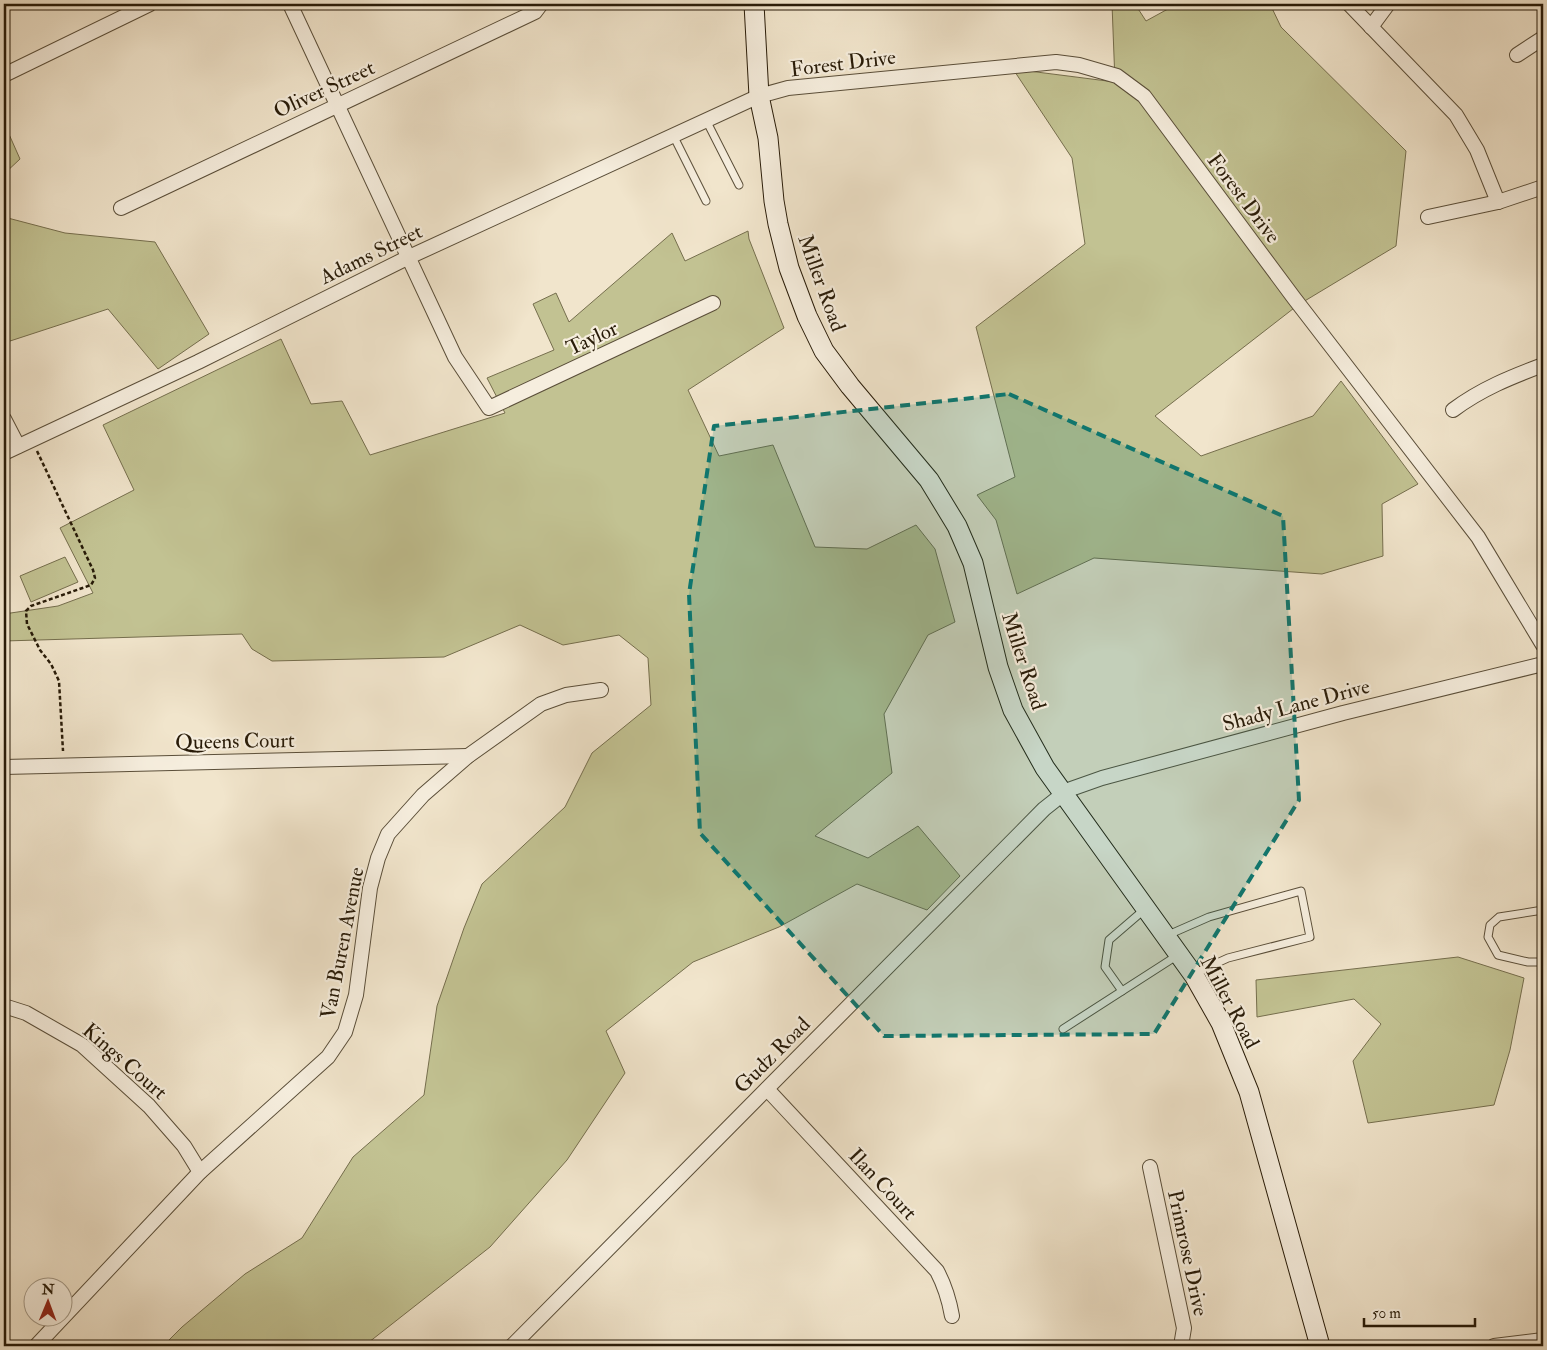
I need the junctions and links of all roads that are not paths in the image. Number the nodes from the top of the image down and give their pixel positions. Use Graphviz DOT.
graph roads {
  1 [pos="150,4"];
  2 [pos="290,4"];
  3 [pos="541,4"];
  4 [pos="754,4"];
  5 [pos="1349,4"];
  6 [pos="1388,4"];
  7 [pos="1371,27"];
  8 [pos="1543,38"];
  9 [pos="1517,55"];
  10 [pos="4,75"];
  11 [pos="759,96"];
  12 [pos="338,105"];
  13 [pos="706,120"];
  14 [pos="673,135"];
  15 [pos="739,185"];
  16 [pos="1543,187"];
  17 [pos="706,201"];
  18 [pos="1498,202"];
  19 [pos="121,208"];
  20 [pos="1428,217"];
  21 [pos="409,257"];
  22 [pos="713,303"];
  23 [pos="1543,365"];
  24 [pos="1453,410"];
  25 [pos="4,419"];
  26 [pos="18,446"];
  27 [pos="4,453"];
  28 [pos="1543,645"];
  29 [pos="1543,664"];
  30 [pos="601,690"];
  31 [pos="468,756"];
  32 [pos="4,767"];
  33 [pos="1063,794"];
  34 [pos="1145,909"];
  35 [pos="1543,910"];
  36 [pos="1165,936"];
  37 [pos="1178,954"];
  38 [pos="1543,962"];
  39 [pos="1192,974"];
  40 [pos="1122,991"];
  41 [pos="4,1006"];
  42 [pos="1063,1029"];
  43 [pos="767,1089"];
  44 [pos="1150,1167"];
  45 [pos="200,1172"];
  46 [pos="952,1316"];
  47 [pos="1543,1340"];
  48 [pos="36,1346"];
  49 [pos="512,1346"];
  50 [pos="1181,1346"];
  51 [pos="1320,1346"];
  52 [pos="1494,1346"];
  1 -- 10 [label="street"];
  2 -- 12 [label="street"];
  3 -- 12 [label="street, Oliver Street"];
  4 -- 11 [label="street, Miller Road"];
  5 -- 7 [label="street"];
  6 -- 7 [label="street"];
  7 -- 18 [label="street"];
  8 -- 9 [label="street"];
  11 -- 13 [label="street, Adams Street"];
  11 -- 28 [label="street, Forest Drive"];
  11 -- 33 [label="street, Miller Road"];
  12 -- 19 [label="street, Oliver Street"];
  12 -- 21 [label="street"];
  13 -- 14 [label="street, Adams Street"];
  13 -- 15 [label="lane"];
  14 -- 17 [label="lane"];
  14 -- 21 [label="street, Adams Street"];
  16 -- 18 [label="street"];
  18 -- 20 [label="street"];
  21 -- 22 [label="street, Taylor"];
  21 -- 26 [label="street, Adams Street"];
  23 -- 24 [label="street"];
  25 -- 26 [label="street"];
  26 -- 27 [label="street, Adams Street"];
  29 -- 33 [label="street, Shady Lane Drive"];
  30 -- 31 [label="street, Van Buren Avenue"];
  31 -- 32 [label="street, Queens Court"];
  31 -- 45 [label="street, Van Buren Avenue"];
  33 -- 34 [label="street, Miller Road"];
  33 -- 43 [label="street, Gudz Road"];
  34 -- 36 [label="street, Miller Road"];
  34 -- 40 [label="lane"];
  35 -- 38 [label="lane"];
  36 -- 37 [label="street, Miller Road"];
  36 -- 39 [label="lane"];
  37 -- 39 [label="street, Miller Road"];
  37 -- 40 [label="lane"];
  39 -- 51 [label="street, Miller Road"];
  40 -- 42 [label="lane"];
  41 -- 45 [label="street, Kings Court"];
  43 -- 46 [label="street, Ilan Court"];
  43 -- 49 [label="street, Gudz Road"];
  44 -- 50 [label="street, Primrose Drive"];
  45 -- 48 [label="street, Van Buren Avenue"];
  47 -- 52 [label="street"];
}
